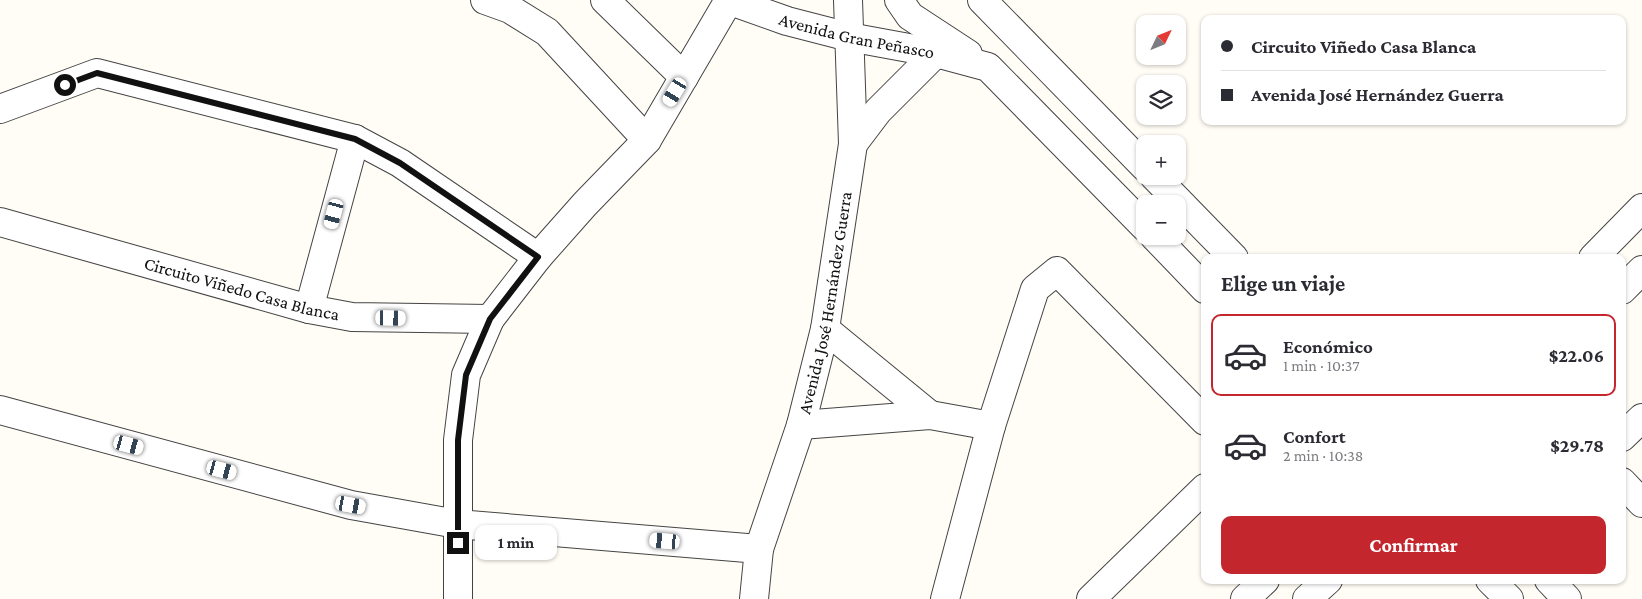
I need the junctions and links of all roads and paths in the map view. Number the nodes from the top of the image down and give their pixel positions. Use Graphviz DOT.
graph roads {
  1 [pos="485,0"];
  2 [pos="605,0"];
  3 [pos="728,0"];
  4 [pos="848,0"];
  5 [pos="899,0"];
  6 [pos="982,0"];
  7 [pos="849,37"];
  8 [pos="936,53"];
  9 [pos="988,67"];
  10 [pos="684,77"];
  11 [pos="0,109"];
  12 [pos="355,139"];
  13 [pos="647,140"];
  14 [pos="853,144"];
  15 [pos="1136,158"];
  16 [pos="1163,185"];
  17 [pos="1642,208"];
  18 [pos="1136,219"];
  19 [pos="0,222"];
  20 [pos="1163,245"];
  21 [pos="1230,254"];
  22 [pos="1597,254"];
  23 [pos="538,257"];
  24 [pos="1642,270"];
  25 [pos="1201,285"];
  26 [pos="1626,286"];
  27 [pos="309,309"];
  28 [pos="490,319"];
  29 [pos="825,329"];
  30 [pos="0,410"];
  31 [pos="930,415"];
  32 [pos="1201,417"];
  33 [pos="1642,418"];
  34 [pos="801,425"];
  35 [pos="990,426"];
  36 [pos="1626,433"];
  37 [pos="1626,486"];
  38 [pos="1201,492"];
  39 [pos="1642,503"];
  40 [pos="457,524"];
  41 [pos="759,549"];
  42 [pos="1261,584"];
  43 [pos="1324,584"];
  44 [pos="1494,584"];
  45 [pos="1553,584"];
  46 [pos="458,599"];
  47 [pos="754,599"];
  48 [pos="945,599"];
  49 [pos="1091,599"];
  50 [pos="1245,599"];
  51 [pos="1307,599"];
  52 [pos="1508,599"];
  53 [pos="1567,599"];
  1 -- 13 [label="street"];
  2 -- 10 [label="street"];
  3 -- 7 [label="street, Avenida Gran Peñasco"];
  3 -- 10 [label="street"];
  4 -- 7 [label="street, Avenida José Hernández Guerra"];
  5 -- 9 [label="street, Avenida Gran Peñasco"];
  6 -- 15 [label="street"];
  7 -- 8 [label="street, Avenida Gran Peñasco"];
  7 -- 14 [label="street, Avenida José Hernández Guerra"];
  8 -- 9 [label="street, Avenida Gran Peñasco"];
  8 -- 14 [label="street"];
  9 -- 18 [label="street, Avenida Gran Peñasco"];
  10 -- 13 [label="street"];
  11 -- 12 [label="street"];
  12 -- 23 [label="street"];
  12 -- 27 [label="street"];
  13 -- 23 [label="street"];
  14 -- 29 [label="street, Avenida José Hernández Guerra"];
  16 -- 21 [label="street"];
  17 -- 22 [label="street"];
  19 -- 27 [label="street, Circuito Viñedo Casa Blanca"];
  20 -- 25 [label="street"];
  23 -- 28 [label="street"];
  24 -- 26 [label="street"];
  27 -- 28 [label="street, Circuito Viñedo Casa Blanca"];
  28 -- 40 [label="street"];
  29 -- 31 [label="street"];
  29 -- 34 [label="street, Avenida José Hernández Guerra"];
  30 -- 40 [label="street"];
  31 -- 34 [label="street"];
  31 -- 35 [label="street"];
  32 -- 35 [label="street"];
  33 -- 36 [label="street"];
  34 -- 41 [label="street, Avenida José Hernández Guerra"];
  35 -- 48 [label="street"];
  37 -- 39 [label="street"];
  38 -- 49 [label="street"];
  40 -- 41 [label="street"];
  40 -- 46 [label="street"];
  41 -- 47 [label="street, Avenida José Hernández Guerra"];
  42 -- 50 [label="street"];
  43 -- 51 [label="street"];
  44 -- 52 [label="street"];
  45 -- 53 [label="street"];
}
